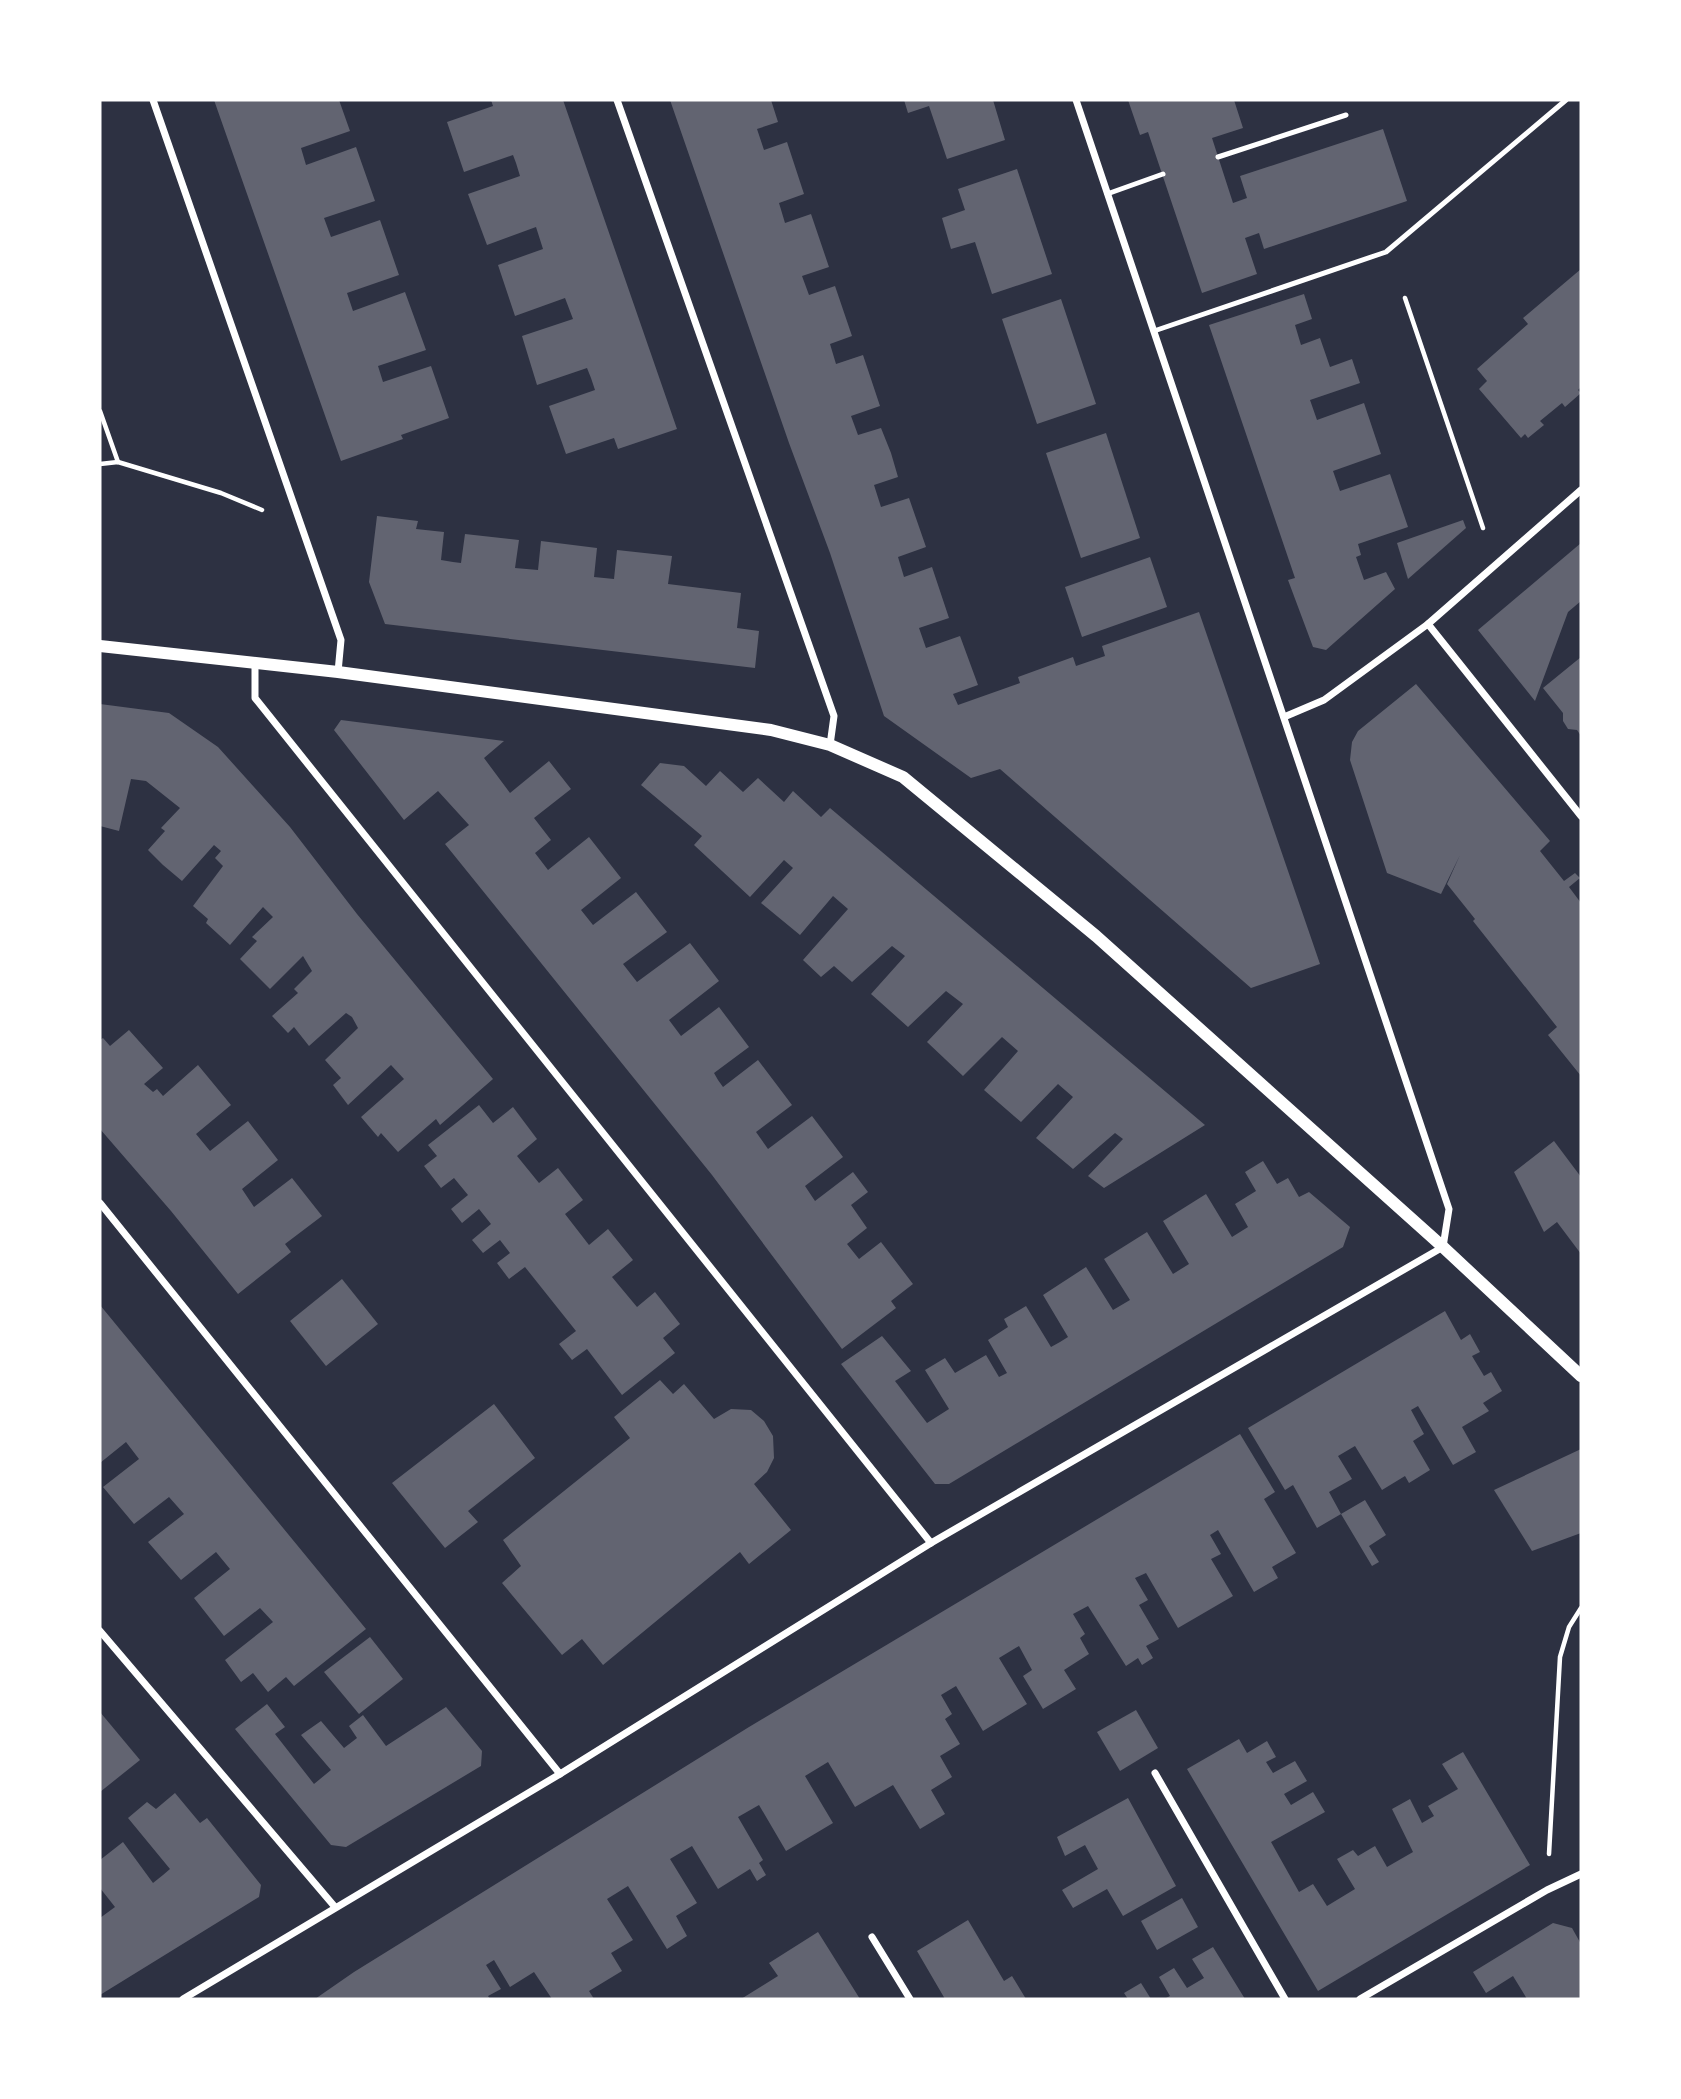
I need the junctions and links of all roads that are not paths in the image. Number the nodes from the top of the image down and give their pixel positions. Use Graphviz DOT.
graph roads {
  1 [pos="153,100"];
  2 [pos="617,100"];
  3 [pos="1076,100"];
  4 [pos="1566,100"];
  5 [pos="1346,115"];
  6 [pos="1218,157"];
  7 [pos="1163,174"];
  8 [pos="1107,194"];
  9 [pos="1154,331"];
  10 [pos="1581,490"];
  11 [pos="1428,624"];
  12 [pos="100,646"];
  13 [pos="256,664"];
  14 [pos="338,672"];
  15 [pos="1284,717"];
  16 [pos="830,745"];
  17 [pos="1581,816"];
  18 [pos="100,1203"];
  19 [pos="1443,1247"];
  20 [pos="1581,1376"];
  21 [pos="931,1543"];
  22 [pos="100,1631"];
  23 [pos="1155,1773"];
  24 [pos="560,1774"];
  25 [pos="1581,1874"];
  26 [pos="335,1907"];
  27 [pos="872,1937"];
  28 [pos="183,1999"];
  29 [pos="910,1999"];
  30 [pos="1285,1999"];
  31 [pos="1360,1999"];
  1 -- 14 [label="street"];
  2 -- 16 [label="street"];
  3 -- 8 [label="street"];
  4 -- 9 [label="lane"];
  5 -- 6 [label="lane"];
  7 -- 8 [label="lane"];
  8 -- 9 [label="street"];
  9 -- 15 [label="street"];
  10 -- 11 [label="street"];
  11 -- 15 [label="street"];
  11 -- 17 [label="street"];
  12 -- 13 [label="street"];
  13 -- 14 [label="street"];
  13 -- 21 [label="street"];
  14 -- 16 [label="street"];
  15 -- 19 [label="street"];
  16 -- 19 [label="street"];
  18 -- 24 [label="street"];
  19 -- 20 [label="street"];
  19 -- 21 [label="street"];
  21 -- 24 [label="street"];
  22 -- 26 [label="street"];
  23 -- 30 [label="street"];
  24 -- 26 [label="street"];
  25 -- 31 [label="street"];
  26 -- 28 [label="street"];
  27 -- 29 [label="street"];
}
